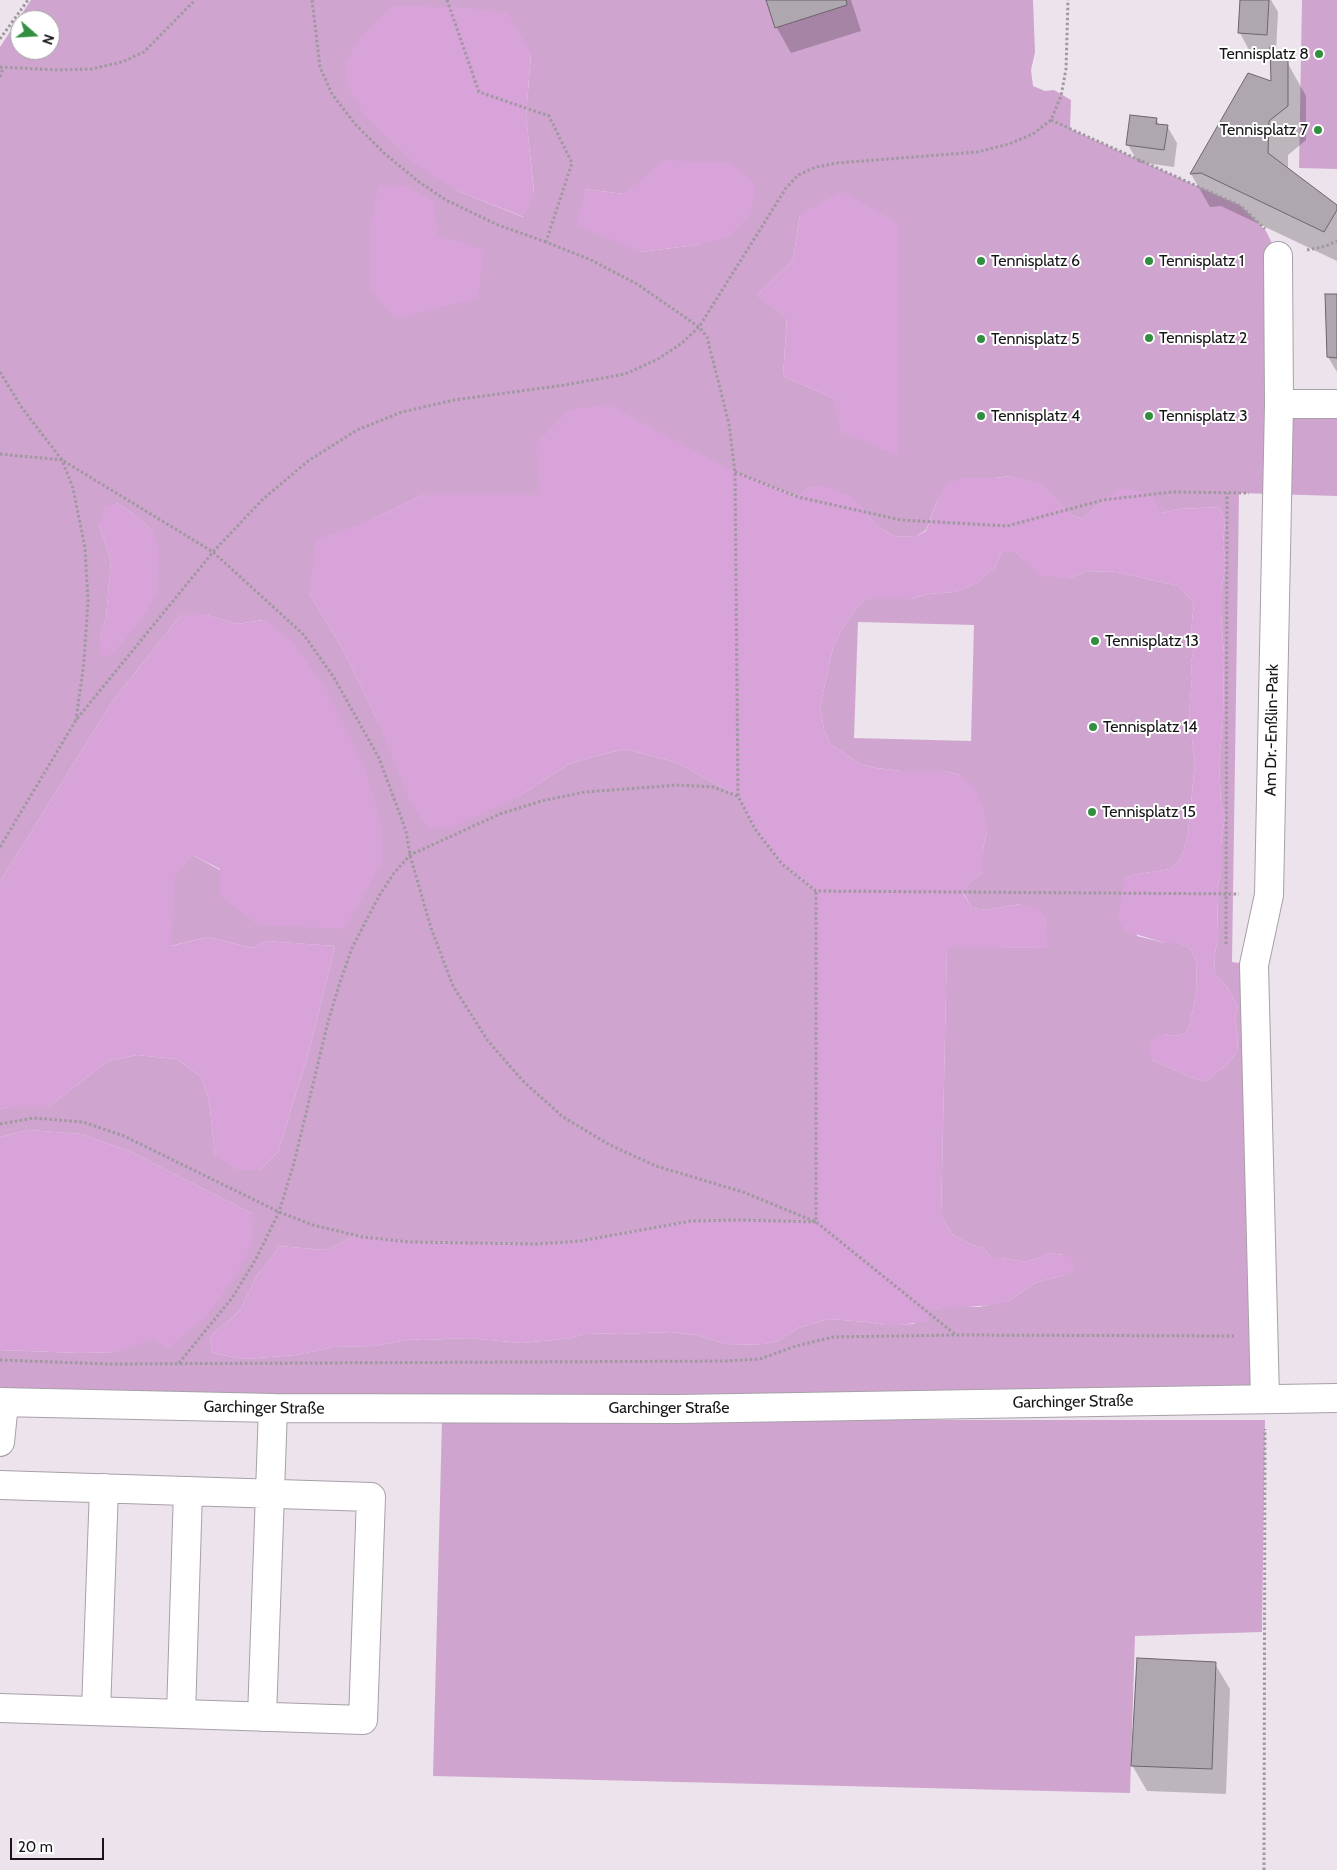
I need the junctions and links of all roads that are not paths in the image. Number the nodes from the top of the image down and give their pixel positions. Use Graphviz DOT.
graph roads {
  1 [pos="1278,256"];
  2 [pos="1279,404"];
  3 [pos="1337,404"];
  4 [pos="1265,1398"];
  5 [pos="1337,1398"];
  6 [pos="2,1403"];
  7 [pos="273,1408"];
  8 [pos="0,1442"];
  9 [pos="0,1485"];
  10 [pos="104,1488"];
  11 [pos="188,1491"];
  12 [pos="270,1494"];
  13 [pos="0,1708"];
  14 [pos="96,1711"];
  15 [pos="181,1714"];
  16 [pos="262,1717"];
  1 -- 2 [label="street, Am Dr.-Enßlin-Park"];
  2 -- 3 [label="street"];
  2 -- 4 [label="street, Am Dr.-Enßlin-Park"];
  4 -- 5 [label="street, Garchinger Straße"];
  4 -- 7 [label="street, Garchinger Straße"];
  6 -- 7 [label="street, Garchinger Straße"];
  6 -- 8 [label="street"];
  7 -- 12 [label="street"];
  9 -- 10 [label="street"];
  10 -- 11 [label="street"];
  10 -- 14 [label="street"];
  11 -- 12 [label="street"];
  11 -- 15 [label="street"];
  12 -- 16 [label="street"];
  12 -- 16 [label="street"];
  13 -- 14 [label="street"];
  14 -- 15 [label="street"];
  15 -- 16 [label="street"];
}
